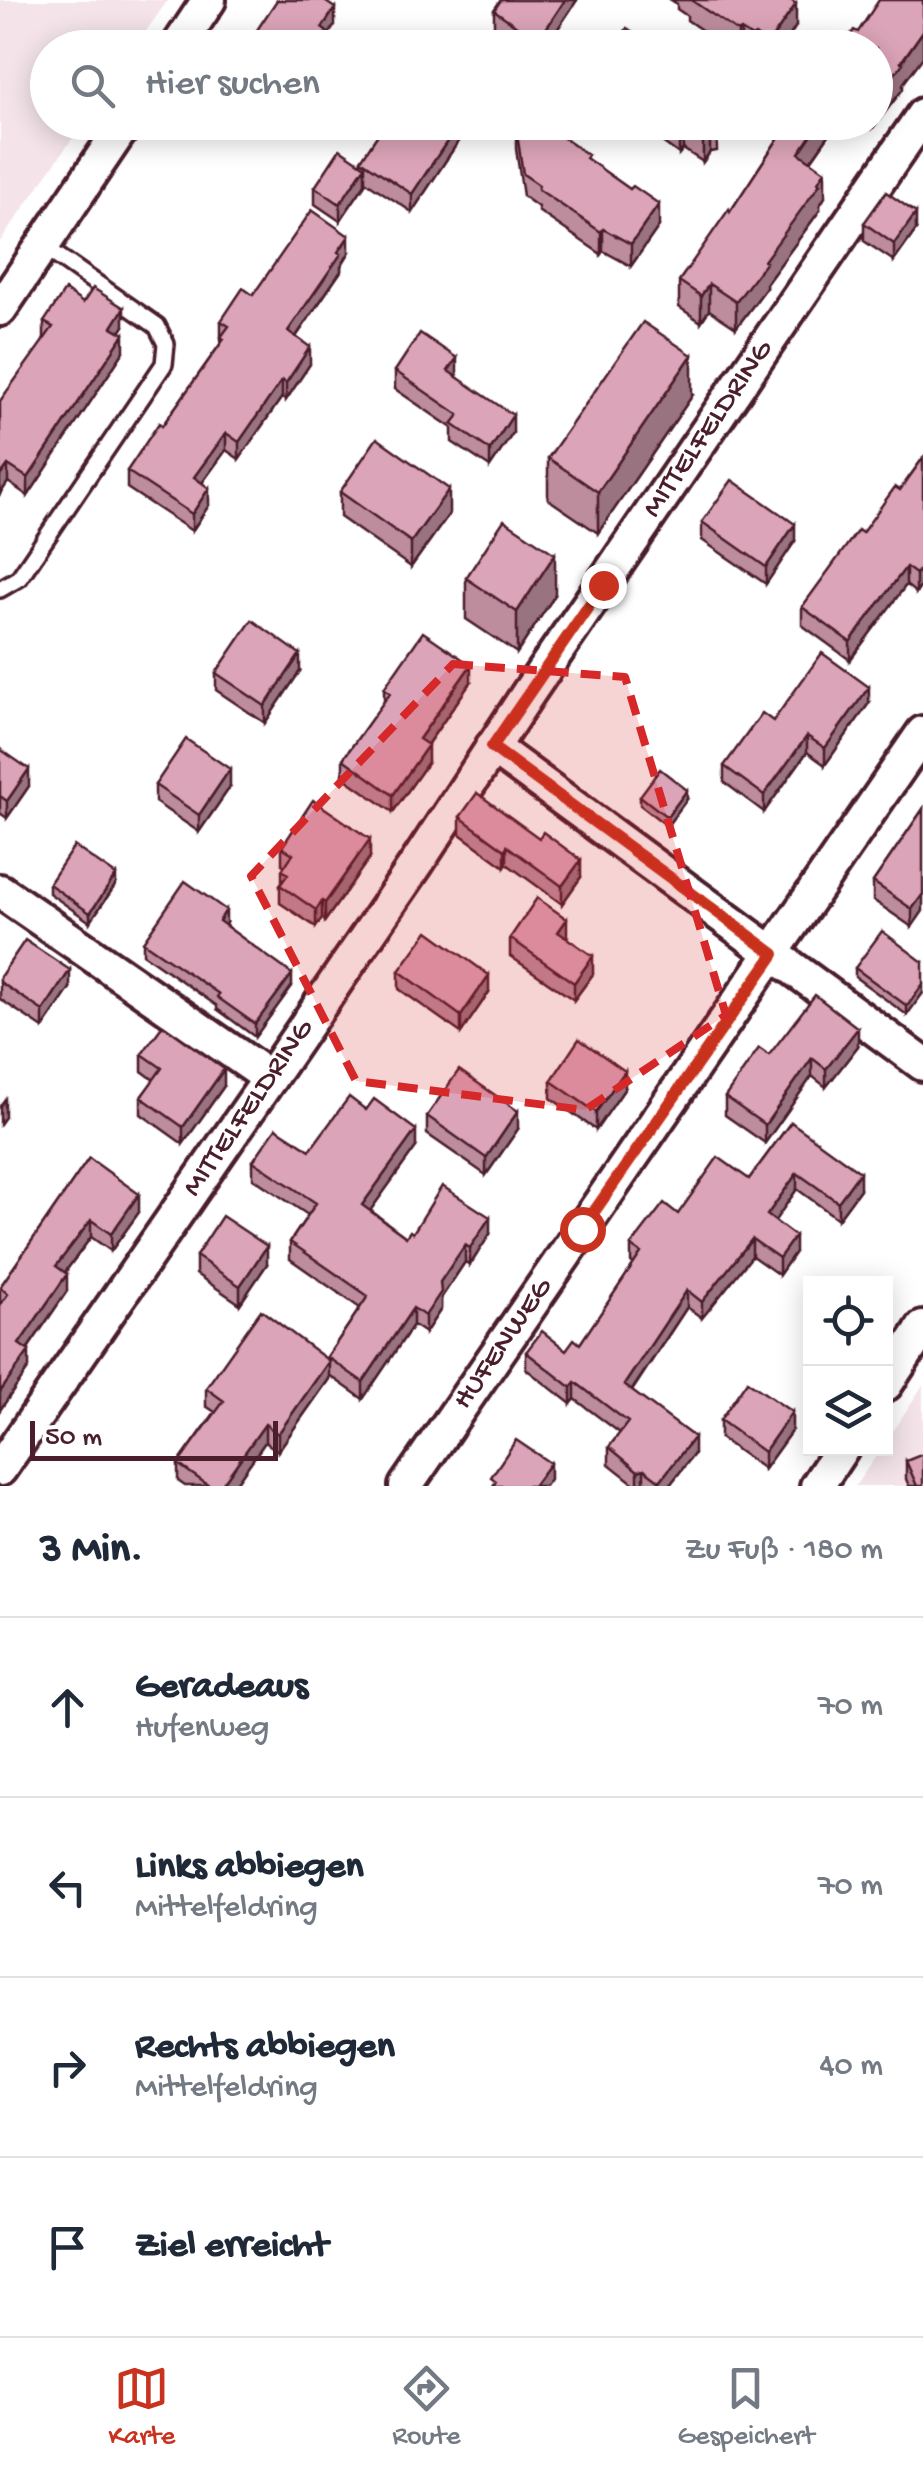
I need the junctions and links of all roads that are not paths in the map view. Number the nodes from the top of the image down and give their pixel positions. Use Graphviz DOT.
graph roads {
  1 [pos="209,0"];
  2 [pos="189,30"];
  3 [pos="923,115"];
  4 [pos="114,140"];
  5 [pos="44,246"];
  6 [pos="0,309"];
  7 [pos="0,589"];
  8 [pos="923,733"];
  9 [pos="492,747"];
  10 [pos="0,892"];
  11 [pos="774,954"];
  12 [pos="923,1064"];
  13 [pos="270,1078"];
  14 [pos="923,1328"];
  15 [pos="893,1373"];
  16 [pos="837,1456"];
  17 [pos="0,1469"];
  18 [pos="406,1486"];
  19 [pos="817,1486"];
  1 -- 2 [label="street"];
  3 -- 9 [label="street, MITTELFELDRING"];
  4 -- 5 [label="street"];
  5 -- 6 [label="street"];
  5 -- 7 [label="lane"];
  8 -- 11 [label="street, HUFENWEG"];
  9 -- 11 [label="street"];
  9 -- 13 [label="street, MITTELFELDRING"];
  10 -- 13 [label="street"];
  11 -- 12 [label="street"];
  11 -- 18 [label="street, HUFENWEG"];
  13 -- 17 [label="street, MITTELFELDRING"];
  14 -- 15 [label="street"];
  16 -- 19 [label="street"];
}
